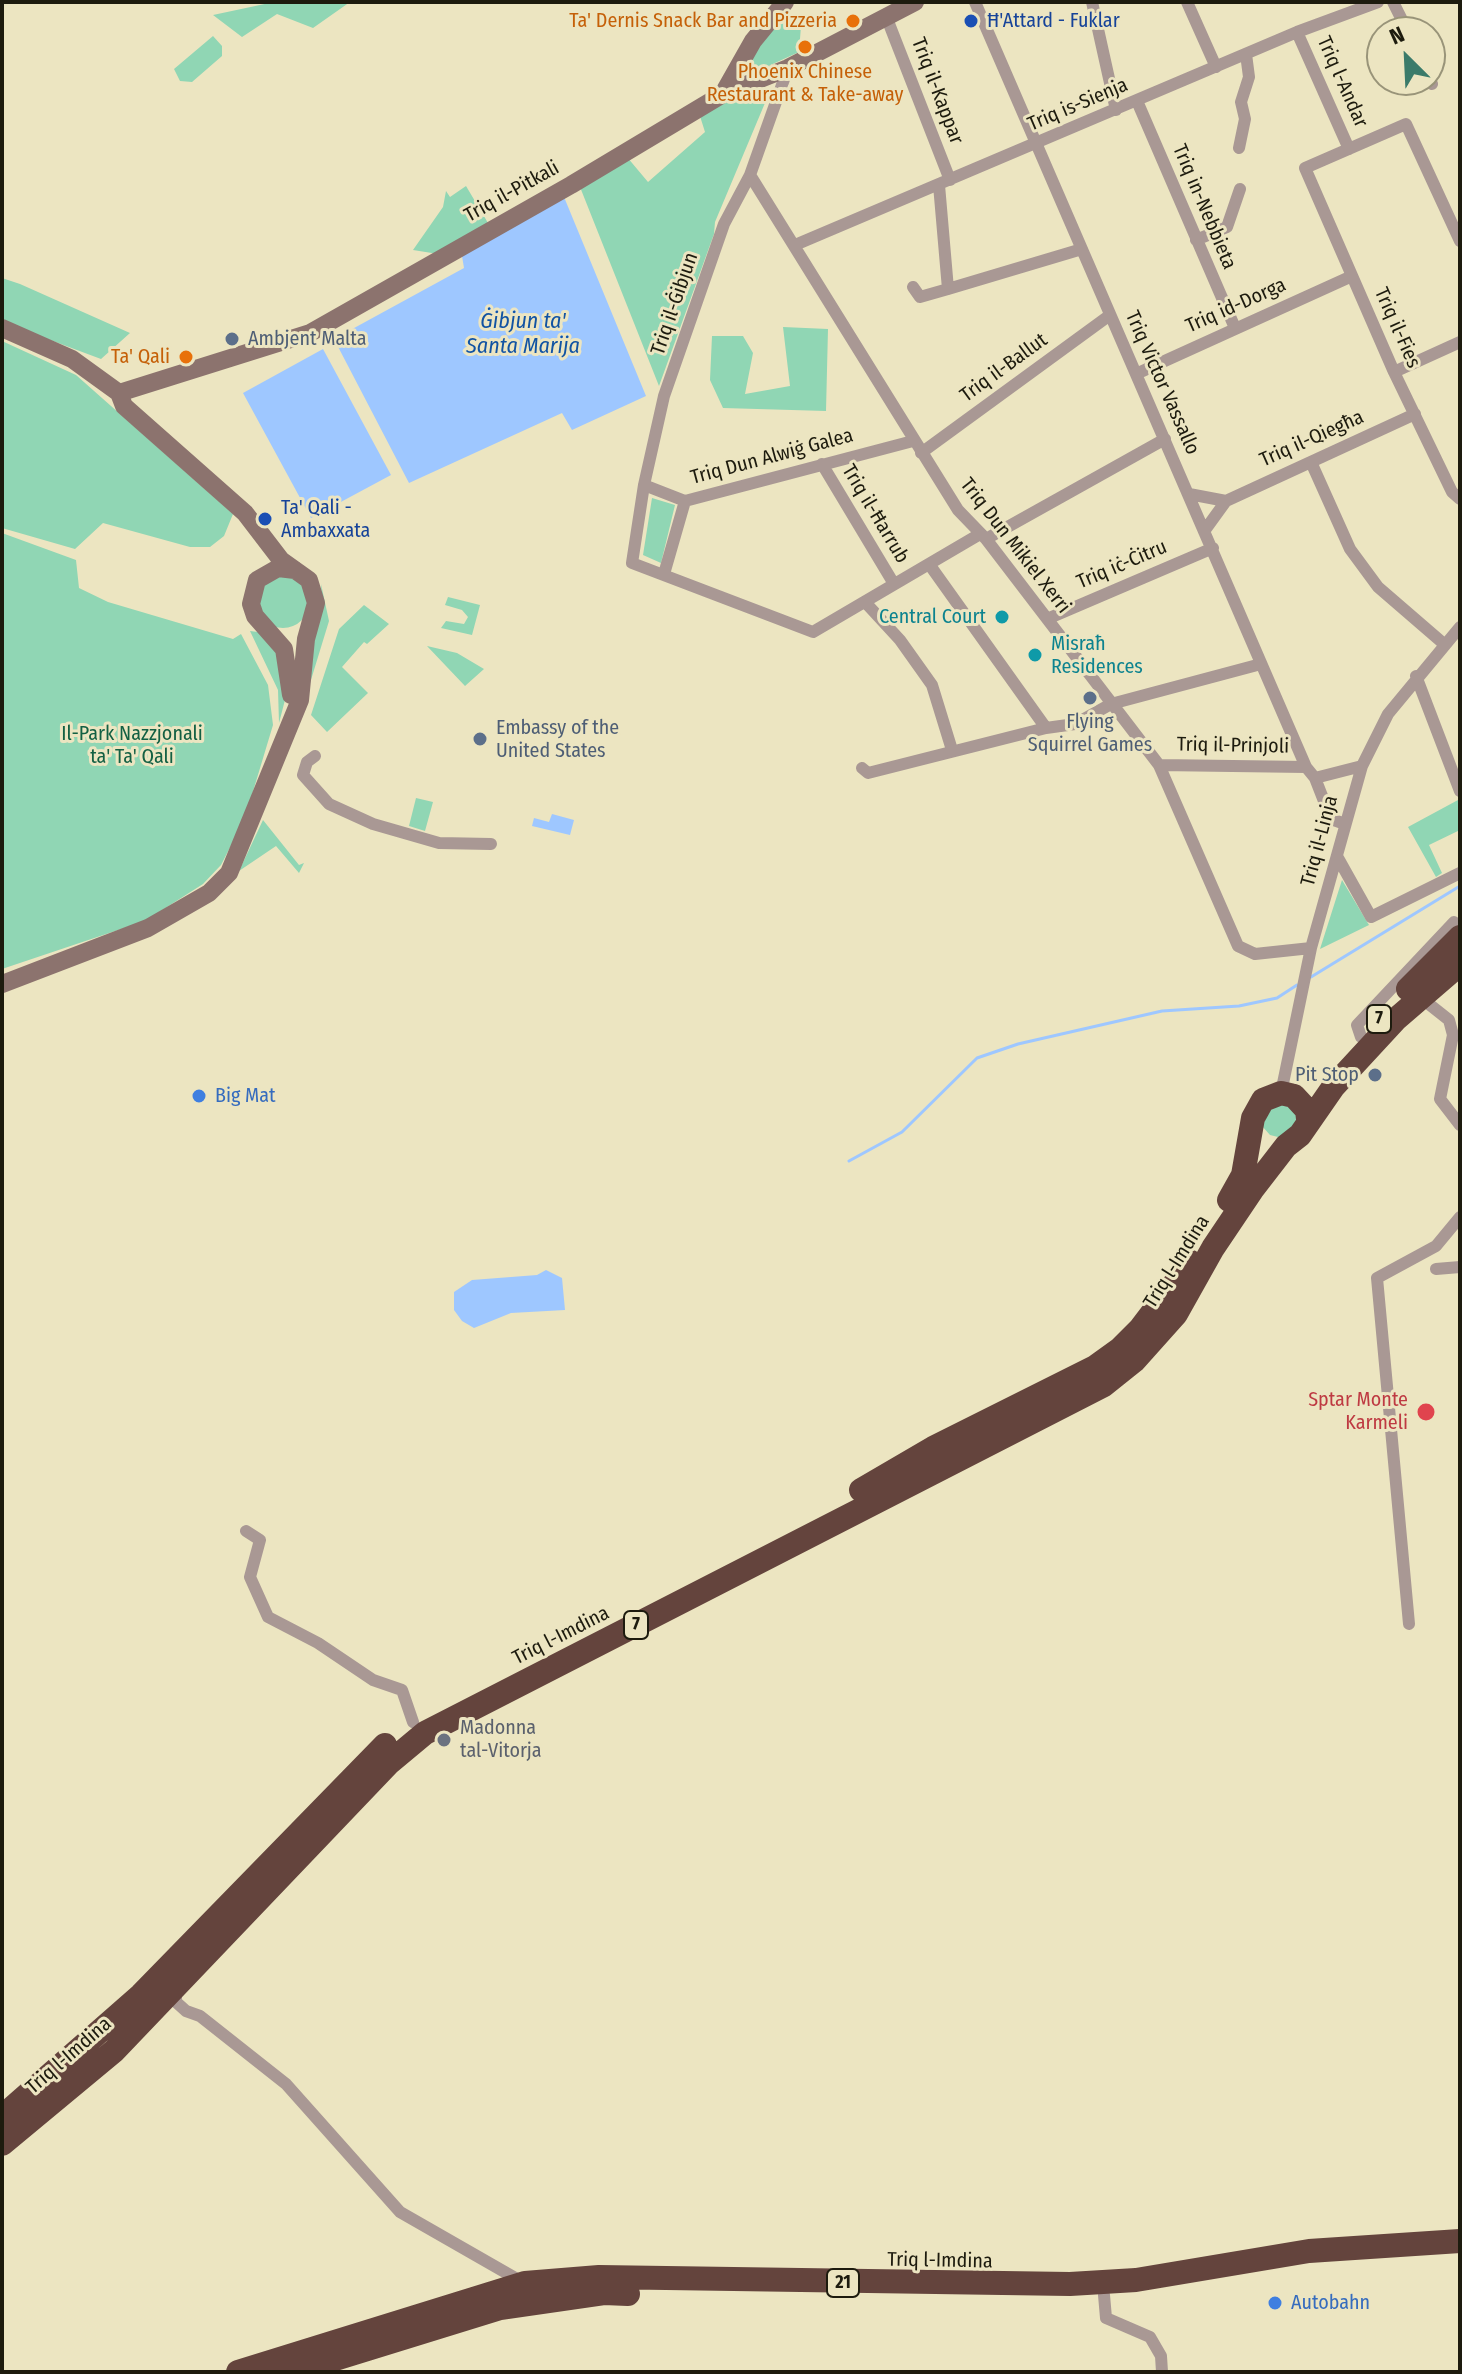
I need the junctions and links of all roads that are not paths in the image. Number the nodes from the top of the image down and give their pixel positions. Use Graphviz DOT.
graph roads {
  1 [pos="915,2"];
  2 [pos="975,2"];
  3 [pos="1092,2"];
  4 [pos="1187,2"];
  5 [pos="1378,2"];
  6 [pos="786,4"];
  7 [pos="1349,7"];
  8 [pos="886,16"];
  9 [pos="1297,32"];
  10 [pos="1246,54"];
  11 [pos="1216,67"];
  12 [pos="788,68"];
  13 [pos="723,94"];
  14 [pos="1137,101"];
  15 [pos="1116,110"];
  16 [pos="1036,145"];
  17 [pos="1239,148"];
  18 [pos="1349,149"];
  19 [pos="750,175"];
  20 [pos="944,183"];
  21 [pos="1240,189"];
  22 [pos="1456,221"];
  23 [pos="1196,240"];
  24 [pos="1460,241"];
  25 [pos="795,245"];
  26 [pos="1082,249"];
  27 [pos="1352,276"];
  28 [pos="913,287"];
  29 [pos="948,289"];
  30 [pos="1110,315"];
  31 [pos="2,328"];
  32 [pos="1235,328"];
  33 [pos="1460,342"];
  34 [pos="1394,372"];
  35 [pos="1136,374"];
  36 [pos="119,393"];
  37 [pos="1415,414"];
  38 [pos="1165,439"];
  39 [pos="913,441"];
  40 [pos="921,453"];
  41 [pos="1311,462"];
  42 [pos="822,464"];
  43 [pos="644,485"];
  44 [pos="1189,494"];
  45 [pos="1460,499"];
  46 [pos="685,501"];
  47 [pos="1226,501"];
  48 [pos="1205,530"];
  49 [pos="261,531"];
  50 [pos="983,536"];
  51 [pos="1213,548"];
  52 [pos="929,564"];
  53 [pos="300,572"];
  54 [pos="264,574"];
  55 [pos="664,574"];
  56 [pos="894,584"];
  57 [pos="865,602"];
  58 [pos="314,615"];
  59 [pos="1047,619"];
  60 [pos="263,626"];
  61 [pos="1460,627"];
  62 [pos="1444,644"];
  63 [pos="1261,664"];
  64 [pos="1416,676"];
  65 [pos="1111,704"];
  66 [pos="288,726"];
  67 [pos="1046,728"];
  68 [pos="1460,744"];
  69 [pos="1445,749"];
  70 [pos="952,750"];
  71 [pos="315,756"];
  72 [pos="1159,765"];
  73 [pos="1362,766"];
  74 [pos="1306,767"];
  75 [pos="862,768"];
  76 [pos="1315,778"];
  77 [pos="1460,791"];
  78 [pos="1345,824"];
  79 [pos="491,844"];
  80 [pos="1338,858"];
  81 [pos="1460,873"];
  82 [pos="1457,930"];
  83 [pos="1311,948"];
  84 [pos="1442,958"];
  85 [pos="2,984"];
  86 [pos="1420,997"];
  87 [pos="1288,1094"];
  88 [pos="1308,1119"];
  89 [pos="1460,1125"];
  90 [pos="1253,1126"];
  91 [pos="1286,1146"];
  92 [pos="1460,1217"];
  93 [pos="1460,1267"];
  94 [pos="1436,1269"];
  95 [pos="246,1531"];
  96 [pos="1409,1624"];
  97 [pos="413,1722"];
  98 [pos="176,1990"];
  99 [pos="2,2117"];
  100 [pos="2,2144"];
  101 [pos="1460,2241"];
  102 [pos="1460,2255"];
  103 [pos="525,2283"];
  104 [pos="1104,2295"];
  105 [pos="238,2372"];
  106 [pos="293,2372"];
  107 [pos="1162,2372"];
  1 -- 8 [label="main road, Triq il-Pitkali"];
  2 -- 16 [label="street, Triq Victor Vassallo"];
  3 -- 15 [label="street"];
  4 -- 11 [label="street"];
  5 -- 7 [label="street, Triq is-Sienja"];
  6 -- 13 [label="main road"];
  7 -- 9 [label="street, Triq is-Sienja"];
  8 -- 12 [label="main road, Triq il-Pitkali"];
  8 -- 20 [label="street, Triq il-Kappar"];
  9 -- 10 [label="street, Triq is-Sienja"];
  9 -- 18 [label="street, Triq l-Andar"];
  10 -- 11 [label="street, Triq is-Sienja"];
  10 -- 17 [label="street"];
  11 -- 14 [label="street, Triq is-Sienja"];
  12 -- 13 [label="main road, Triq il-Pitkali"];
  12 -- 19 [label="street, Triq il-Ġibjun"];
  13 -- 36 [label="main road, Triq il-Pitkali"];
  14 -- 15 [label="street, Triq is-Sienja"];
  14 -- 23 [label="street, Triq in-Nebbieta"];
  15 -- 16 [label="street, Triq is-Sienja"];
  16 -- 20 [label="street, Triq is-Sienja"];
  16 -- 26 [label="street, Triq Victor Vassallo"];
  18 -- 22 [label="street"];
  18 -- 27 [label="street, Triq il-Fies"];
  19 -- 25 [label="street, Triq Dun Mikiel Xerri"];
  19 -- 43 [label="street, Triq il-Ġibjun"];
  20 -- 25 [label="street, Triq is-Sienja"];
  20 -- 29 [label="street, Triq il-Kappar"];
  21 -- 23 [label="street"];
  22 -- 24 [label="street"];
  23 -- 32 [label="street, Triq in-Nebbieta"];
  25 -- 39 [label="street, Triq Dun Mikiel Xerri"];
  26 -- 29 [label="street"];
  26 -- 30 [label="street, Triq Victor Vassallo"];
  27 -- 32 [label="street, Triq id-Dorga"];
  27 -- 34 [label="street, Triq il-Fies"];
  28 -- 29 [label="street"];
  30 -- 35 [label="street, Triq Victor Vassallo"];
  30 -- 40 [label="street, Triq il-Ballut"];
  31 -- 36 [label="main road"];
  32 -- 35 [label="street, Triq id-Dorga"];
  33 -- 34 [label="street"];
  34 -- 37 [label="street, Triq il-Fies"];
  35 -- 38 [label="street, Triq Victor Vassallo"];
  36 -- 49 [label="main road"];
  37 -- 41 [label="street, Triq il-Qiegħa"];
  37 -- 45 [label="street, Triq il-Fies"];
  38 -- 44 [label="street, Triq Victor Vassallo"];
  38 -- 50 [label="street"];
  39 -- 40 [label="street, Triq Dun Mikiel Xerri"];
  39 -- 42 [label="street, Triq Dun Alwiġ Galea"];
  40 -- 50 [label="street, Triq Dun Mikiel Xerri"];
  41 -- 47 [label="street, Triq il-Qiegħa"];
  41 -- 62 [label="street"];
  42 -- 46 [label="street, Triq Dun Alwiġ Galea"];
  42 -- 56 [label="street, Triq il-Ħarrub"];
  43 -- 46 [label="street, Triq Dun Alwiġ Galea"];
  43 -- 55 [label="street, Triq il-Ġibjun"];
  44 -- 47 [label="street"];
  44 -- 48 [label="street, Triq Victor Vassallo"];
  46 -- 55 [label="street"];
  47 -- 48 [label="street, Triq il-Qiegħa"];
  48 -- 51 [label="street, Triq Victor Vassallo"];
  49 -- 53 [label="main road"];
  49 -- 54 [label="main road"];
  50 -- 52 [label="street"];
  50 -- 59 [label="street, Triq Dun Mikiel Xerri"];
  51 -- 59 [label="street, Triq iċ-Ċitru"];
  51 -- 63 [label="street, Triq Victor Vassallo"];
  52 -- 56 [label="street"];
  52 -- 67 [label="street"];
  53 -- 54 [label="main road"];
  53 -- 58 [label="main road"];
  54 -- 60 [label="main road"];
  55 -- 57 [label="street"];
  56 -- 57 [label="street"];
  57 -- 70 [label="street"];
  58 -- 60 [label="main road"];
  58 -- 66 [label="main road"];
  59 -- 65 [label="street, Triq Dun Mikiel Xerri"];
  60 -- 66 [label="main road"];
  61 -- 62 [label="street, Triq il-Linja"];
  62 -- 64 [label="street, Triq il-Linja"];
  63 -- 65 [label="street"];
  63 -- 74 [label="street, Triq Victor Vassallo"];
  64 -- 69 [label="street"];
  64 -- 73 [label="street, Triq il-Linja"];
  65 -- 67 [label="street"];
  65 -- 72 [label="street, Triq Dun Mikiel Xerri"];
  66 -- 85 [label="main road"];
  67 -- 70 [label="street"];
  68 -- 69 [label="street"];
  69 -- 77 [label="street"];
  70 -- 75 [label="street"];
  71 -- 79 [label="street"];
  72 -- 74 [label="street, Triq il-Prinjoli"];
  72 -- 83 [label="street, Triq Dun Mikiel Xerri"];
  73 -- 76 [label="street"];
  73 -- 78 [label="street, Triq il-Linja"];
  74 -- 76 [label="street, Triq Victor Vassallo"];
  76 -- 78 [label="street, Triq Victor Vassallo"];
  78 -- 80 [label="street, Triq il-Linja"];
  80 -- 81 [label="street"];
  80 -- 83 [label="street, Triq il-Linja"];
  82 -- 84 [label="highway, Triq l-Imdina / 7"];
  83 -- 87 [label="street, Triq il-Linja"];
  84 -- 86 [label="highway, Triq l-Imdina / 7"];
  84 -- 87 [label="highway, Triq l-Imdina / 7"];
  86 -- 88 [label="highway, Triq l-Imdina / 7"];
  86 -- 89 [label="street"];
  87 -- 88 [label="highway"];
  87 -- 90 [label="highway, Triq l-Imdina / 7"];
  88 -- 91 [label="highway, Triq l-Imdina / 7"];
  90 -- 91 [label="highway"];
  90 -- 97 [label="highway, Triq l-Imdina / 7"];
  91 -- 98 [label="highway, Triq l-Imdina / 7"];
  92 -- 96 [label="street"];
  93 -- 94 [label="street"];
  95 -- 97 [label="street"];
  97 -- 99 [label="highway, Triq l-Imdina / 7"];
  98 -- 100 [label="highway, Triq l-Imdina / 7"];
  98 -- 103 [label="street"];
  101 -- 103 [label="highway, Triq l-Imdina / 21"];
  102 -- 104 [label="highway, Triq l-Imdina / 21"];
  103 -- 105 [label="highway, Triq l-Imdina / 21"];
  104 -- 106 [label="highway, Triq l-Imdina / 21"];
  104 -- 107 [label="street"];
}
